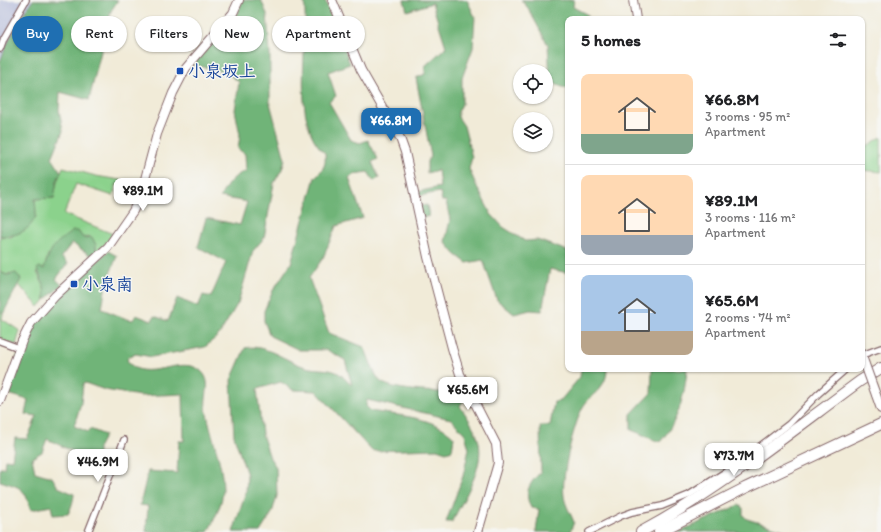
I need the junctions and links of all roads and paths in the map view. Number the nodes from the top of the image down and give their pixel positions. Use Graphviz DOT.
graph roads {
  1 [pos="26,0"];
  2 [pos="240,0"];
  3 [pos="332,0"];
  4 [pos="633,0"];
  5 [pos="636,16"];
  6 [pos="0,49"];
  7 [pos="0,341"];
  8 [pos="19,348"];
  9 [pos="881,348"];
  10 [pos="865,355"];
  11 [pos="865,364"];
  12 [pos="881,368"];
  13 [pos="843,372"];
  14 [pos="0,401"];
  15 [pos="879,402"];
  16 [pos="881,424"];
  17 [pos="124,440"];
  18 [pos="88,532"];
  19 [pos="478,532"];
  20 [pos="589,532"];
  21 [pos="641,532"];
  22 [pos="659,532"];
  1 -- 6 [label="street"];
  2 -- 8 [label="street"];
  3 -- 19 [label="street"];
  4 -- 5 [label="street"];
  7 -- 8 [label="street"];
  8 -- 14 [label="street"];
  9 -- 10 [label="street"];
  11 -- 15 [label="street, bridge"];
  12 -- 21 [label="highway"];
  13 -- 20 [label="street"];
  16 -- 22 [label="highway"];
  17 -- 18 [label="street"];
}
